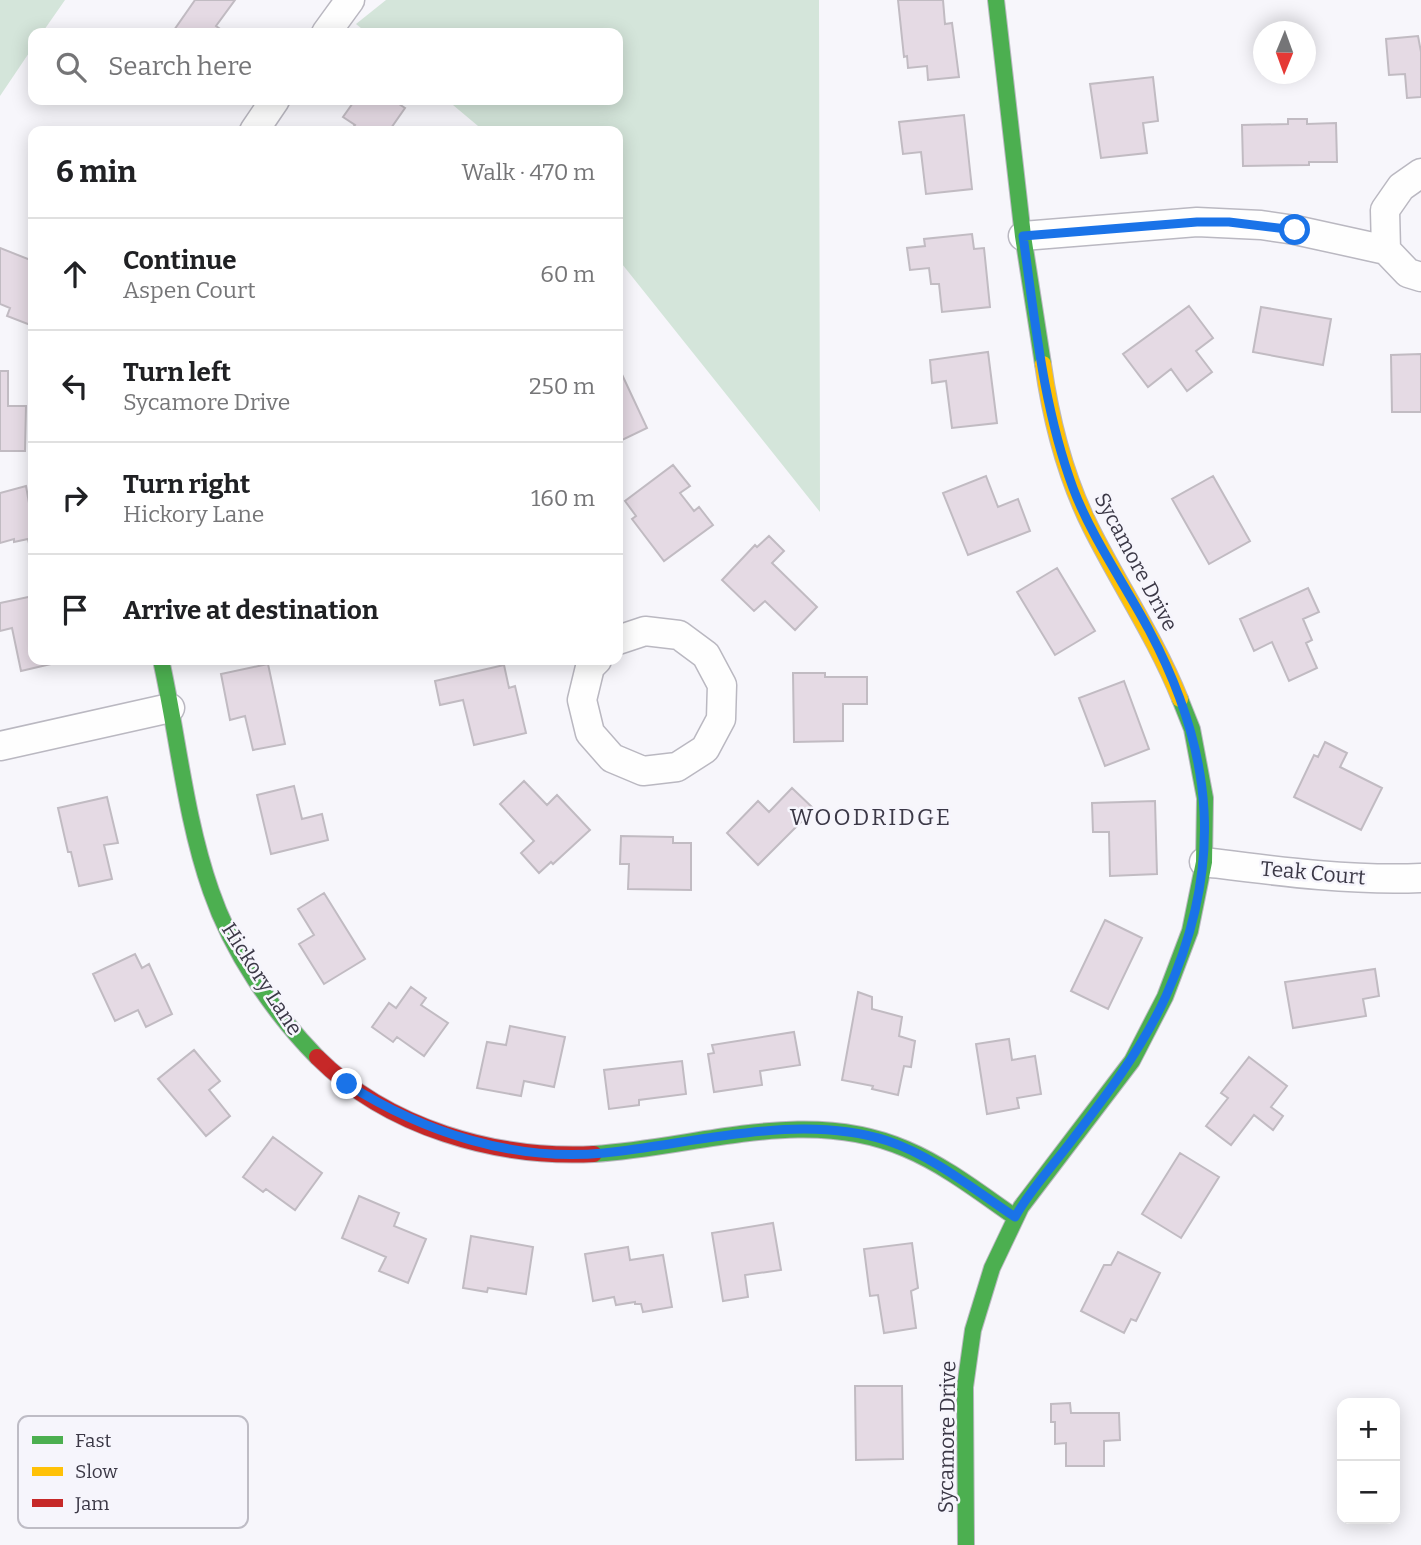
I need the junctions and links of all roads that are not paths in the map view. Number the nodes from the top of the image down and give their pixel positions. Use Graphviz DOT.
graph roads {
  1 [pos="350,0"];
  2 [pos="996,0"];
  3 [pos="330,28"];
  4 [pos="272,105"];
  5 [pos="257,126"];
  6 [pos="1421,173"];
  7 [pos="1023,236"];
  8 [pos="1386,250"];
  9 [pos="1421,277"];
  10 [pos="623,638"];
  11 [pos="162,665"];
  12 [pos="591,665"];
  13 [pos="170,708"];
  14 [pos="0,746"];
  15 [pos="1204,862"];
  16 [pos="1421,878"];
  17 [pos="1015,1217"];
  18 [pos="966,1545"];
  1 -- 3 [label="street"];
  2 -- 7 [label="street, Sycamore Drive"];
  4 -- 5 [label="street"];
  6 -- 8 [label="street"];
  7 -- 8 [label="street"];
  7 -- 15 [label="street, Sycamore Drive"];
  8 -- 9 [label="street"];
  10 -- 12 [label="street"];
  11 -- 13 [label="street, Hickory Lane"];
  13 -- 14 [label="street"];
  13 -- 17 [label="street, Hickory Lane"];
  15 -- 16 [label="street, Teak Court"];
  15 -- 17 [label="street, Sycamore Drive"];
  17 -- 18 [label="street, Sycamore Drive"];
}
